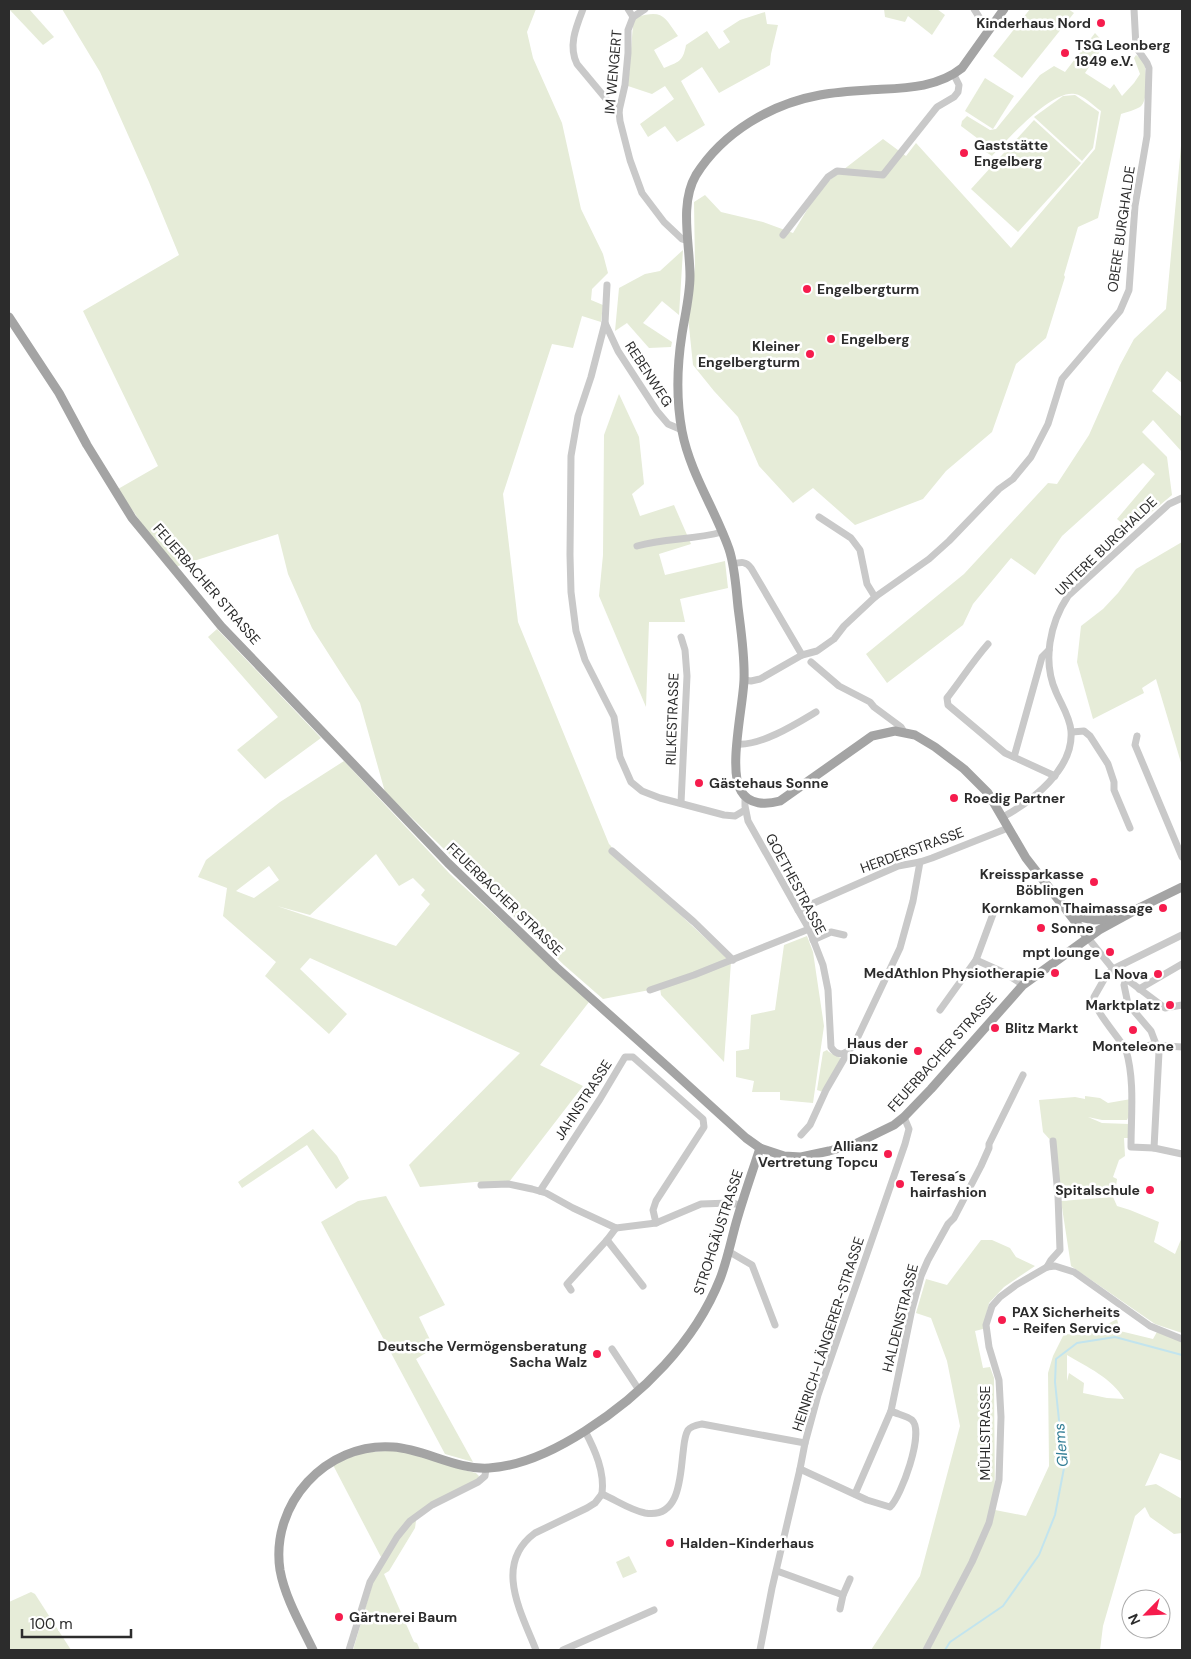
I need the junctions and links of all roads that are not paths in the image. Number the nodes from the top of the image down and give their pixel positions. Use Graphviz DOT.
graph roads {
  1 [pos="583,9"];
  2 [pos="628,9"];
  3 [pos="646,9"];
  4 [pos="974,9"];
  5 [pos="1004,9"];
  6 [pos="1134,9"];
  7 [pos="633,17"];
  8 [pos="991,28"];
  9 [pos="954,75"];
  10 [pos="619,111"];
  11 [pos="783,235"];
  12 [pos="688,242"];
  13 [pos="607,285"];
  14 [pos="9,317"];
  15 [pos="606,323"];
  16 [pos="682,430"];
  17 [pos="1182,498"];
  18 [pos="819,517"];
  19 [pos="722,532"];
  20 [pos="637,546"];
  21 [pos="733,564"];
  22 [pos="874,597"];
  23 [pos="680,637"];
  24 [pos="988,644"];
  25 [pos="1049,650"];
  26 [pos="802,655"];
  27 [pos="811,662"];
  28 [pos="744,680"];
  29 [pos="816,712"];
  30 [pos="904,732"];
  31 [pos="1072,732"];
  32 [pos="1137,736"];
  33 [pos="737,744"];
  34 [pos="1014,757"];
  35 [pos="1055,776"];
  36 [pos="745,796"];
  37 [pos="680,803"];
  38 [pos="745,810"];
  39 [pos="1003,817"];
  40 [pos="1008,828"];
  41 [pos="1130,828"];
  42 [pos="612,851"];
  43 [pos="1182,857"];
  44 [pos="920,862"];
  45 [pos="1182,888"];
  46 [pos="798,910"];
  47 [pos="993,914"];
  48 [pos="1071,915"];
  49 [pos="1119,919"];
  50 [pos="809,929"];
  51 [pos="844,935"];
  52 [pos="1182,935"];
  53 [pos="1088,938"];
  54 [pos="813,940"];
  55 [pos="733,960"];
  56 [pos="976,960"];
  57 [pos="1182,964"];
  58 [pos="1113,969"];
  59 [pos="1126,980"];
  60 [pos="1023,985"];
  61 [pos="1142,988"];
  62 [pos="650,990"];
  63 [pos="1182,1005"];
  64 [pos="940,1010"];
  65 [pos="1143,1046"];
  66 [pos="1157,1046"];
  67 [pos="1182,1047"];
  68 [pos="850,1050"];
  69 [pos="1023,1075"];
  70 [pos="904,1117"];
  71 [pos="801,1135"];
  72 [pos="1053,1141"];
  73 [pos="760,1148"];
  74 [pos="1154,1148"];
  75 [pos="1182,1154"];
  76 [pos="481,1185"];
  77 [pos="540,1191"];
  78 [pos="741,1205"];
  79 [pos="656,1223"];
  80 [pos="616,1228"];
  81 [pos="607,1240"];
  82 [pos="728,1251"];
  83 [pos="1047,1267"];
  84 [pos="643,1286"];
  85 [pos="571,1290"];
  86 [pos="775,1325"];
  87 [pos="1182,1339"];
  88 [pos="612,1349"];
  89 [pos="640,1390"];
  90 [pos="891,1411"];
  91 [pos="585,1431"];
  92 [pos="805,1442"];
  93 [pos="486,1468"];
  94 [pos="800,1469"];
  95 [pos="602,1494"];
  96 [pos="855,1494"];
  97 [pos="776,1571"];
  98 [pos="850,1579"];
  99 [pos="843,1595"];
  100 [pos="840,1609"];
  101 [pos="654,1610"];
  102 [pos="313,1650"];
  103 [pos="350,1650"];
  104 [pos="536,1650"];
  105 [pos="563,1650"];
  106 [pos="760,1650"];
  107 [pos="926,1650"];
  1 -- 10 [label="street"];
  2 -- 7 [label="street"];
  3 -- 7 [label="street, IM WENGERT"];
  4 -- 8 [label="street"];
  5 -- 8 [label="main road"];
  6 -- 22 [label="street, OBERE BURGHALDE"];
  7 -- 10 [label="street, IM WENGERT"];
  8 -- 9 [label="main road"];
  9 -- 11 [label="street"];
  9 -- 12 [label="main road"];
  10 -- 12 [label="street, IM WENGERT"];
  12 -- 16 [label="main road"];
  13 -- 15 [label="street"];
  14 -- 73 [label="main road, FEUERBACHER STRASSE"];
  15 -- 16 [label="street, REBENWEG"];
  15 -- 37 [label="street"];
  16 -- 19 [label="main road"];
  17 -- 25 [label="street, UNTERE BURGHALDE"];
  18 -- 22 [label="street"];
  19 -- 20 [label="street"];
  19 -- 21 [label="main road"];
  21 -- 26 [label="street"];
  21 -- 28 [label="main road"];
  22 -- 26 [label="street, OBERE BURGHALDE"];
  23 -- 37 [label="street, RILKESTRASSE"];
  24 -- 34 [label="street"];
  25 -- 31 [label="street, UNTERE BURGHALDE"];
  25 -- 34 [label="street, UNTERE BURGHALDE"];
  26 -- 28 [label="street, OBERE BURGHALDE"];
  27 -- 30 [label="street"];
  28 -- 33 [label="main road"];
  29 -- 33 [label="street"];
  30 -- 36 [label="main road"];
  30 -- 39 [label="main road"];
  31 -- 35 [label="street"];
  31 -- 41 [label="street"];
  32 -- 43 [label="street"];
  33 -- 36 [label="main road"];
  34 -- 35 [label="street"];
  35 -- 39 [label="street"];
  36 -- 38 [label="street, GOETHESTRASSE"];
  37 -- 38 [label="street"];
  38 -- 46 [label="street, GOETHESTRASSE"];
  39 -- 40 [label="main road"];
  40 -- 44 [label="street, HERDERSTRASSE"];
  40 -- 48 [label="main road"];
  42 -- 55 [label="street"];
  44 -- 46 [label="street, HERDERSTRASSE"];
  44 -- 68 [label="street"];
  45 -- 49 [label="main road, FEUERBACHER STRASSE"];
  46 -- 50 [label="street, GOETHESTRASSE"];
  47 -- 56 [label="street"];
  48 -- 49 [label="main road"];
  48 -- 53 [label="main road"];
  49 -- 53 [label="main road, FEUERBACHER STRASSE"];
  50 -- 54 [label="street, GOETHESTRASSE"];
  50 -- 55 [label="street"];
  51 -- 54 [label="street"];
  52 -- 58 [label="street"];
  53 -- 58 [label="street"];
  53 -- 60 [label="main road, FEUERBACHER STRASSE"];
  54 -- 68 [label="street, GOETHESTRASSE"];
  55 -- 62 [label="street"];
  56 -- 60 [label="street"];
  56 -- 64 [label="street"];
  57 -- 61 [label="street"];
  58 -- 59 [label="street"];
  58 -- 74 [label="street"];
  59 -- 61 [label="street"];
  59 -- 66 [label="street"];
  60 -- 70 [label="main road, FEUERBACHER STRASSE"];
  61 -- 63 [label="street"];
  65 -- 66 [label="street"];
  66 -- 67 [label="street"];
  66 -- 74 [label="street"];
  68 -- 71 [label="street"];
  69 -- 90 [label="street, HALDENSTRASSE"];
  70 -- 73 [label="main road, FEUERBACHER STRASSE"];
  70 -- 92 [label="street, HEINRICH-LÄNGERER-STRASSE"];
  72 -- 83 [label="street"];
  73 -- 78 [label="main road, STROHGÄUSTRASSE"];
  74 -- 75 [label="street"];
  76 -- 77 [label="street"];
  77 -- 79 [label="street, JAHNSTRASSE"];
  77 -- 80 [label="street"];
  78 -- 79 [label="street"];
  78 -- 82 [label="main road, STROHGÄUSTRASSE"];
  79 -- 80 [label="street"];
  80 -- 81 [label="street"];
  81 -- 84 [label="street"];
  81 -- 85 [label="street"];
  82 -- 86 [label="street"];
  82 -- 89 [label="main road, STROHGÄUSTRASSE"];
  83 -- 87 [label="street"];
  83 -- 107 [label="street, MÜHLSTRASSE"];
  88 -- 89 [label="street"];
  89 -- 91 [label="main road, STROHGÄUSTRASSE"];
  90 -- 96 [label="street, HALDENSTRASSE"];
  90 -- 96 [label="street"];
  91 -- 93 [label="main road, STROHGÄUSTRASSE"];
  91 -- 95 [label="street"];
  92 -- 94 [label="street, HEINRICH-LÄNGERER-STRASSE"];
  92 -- 95 [label="street"];
  93 -- 102 [label="main road, STROHGÄUSTRASSE"];
  93 -- 103 [label="street"];
  94 -- 96 [label="street"];
  94 -- 97 [label="street, HEINRICH-LÄNGERER-STRASSE"];
  95 -- 104 [label="street"];
  97 -- 99 [label="street"];
  97 -- 106 [label="street, HEINRICH-LÄNGERER-STRASSE"];
  98 -- 99 [label="street"];
  99 -- 100 [label="street"];
  101 -- 105 [label="street"];
}
